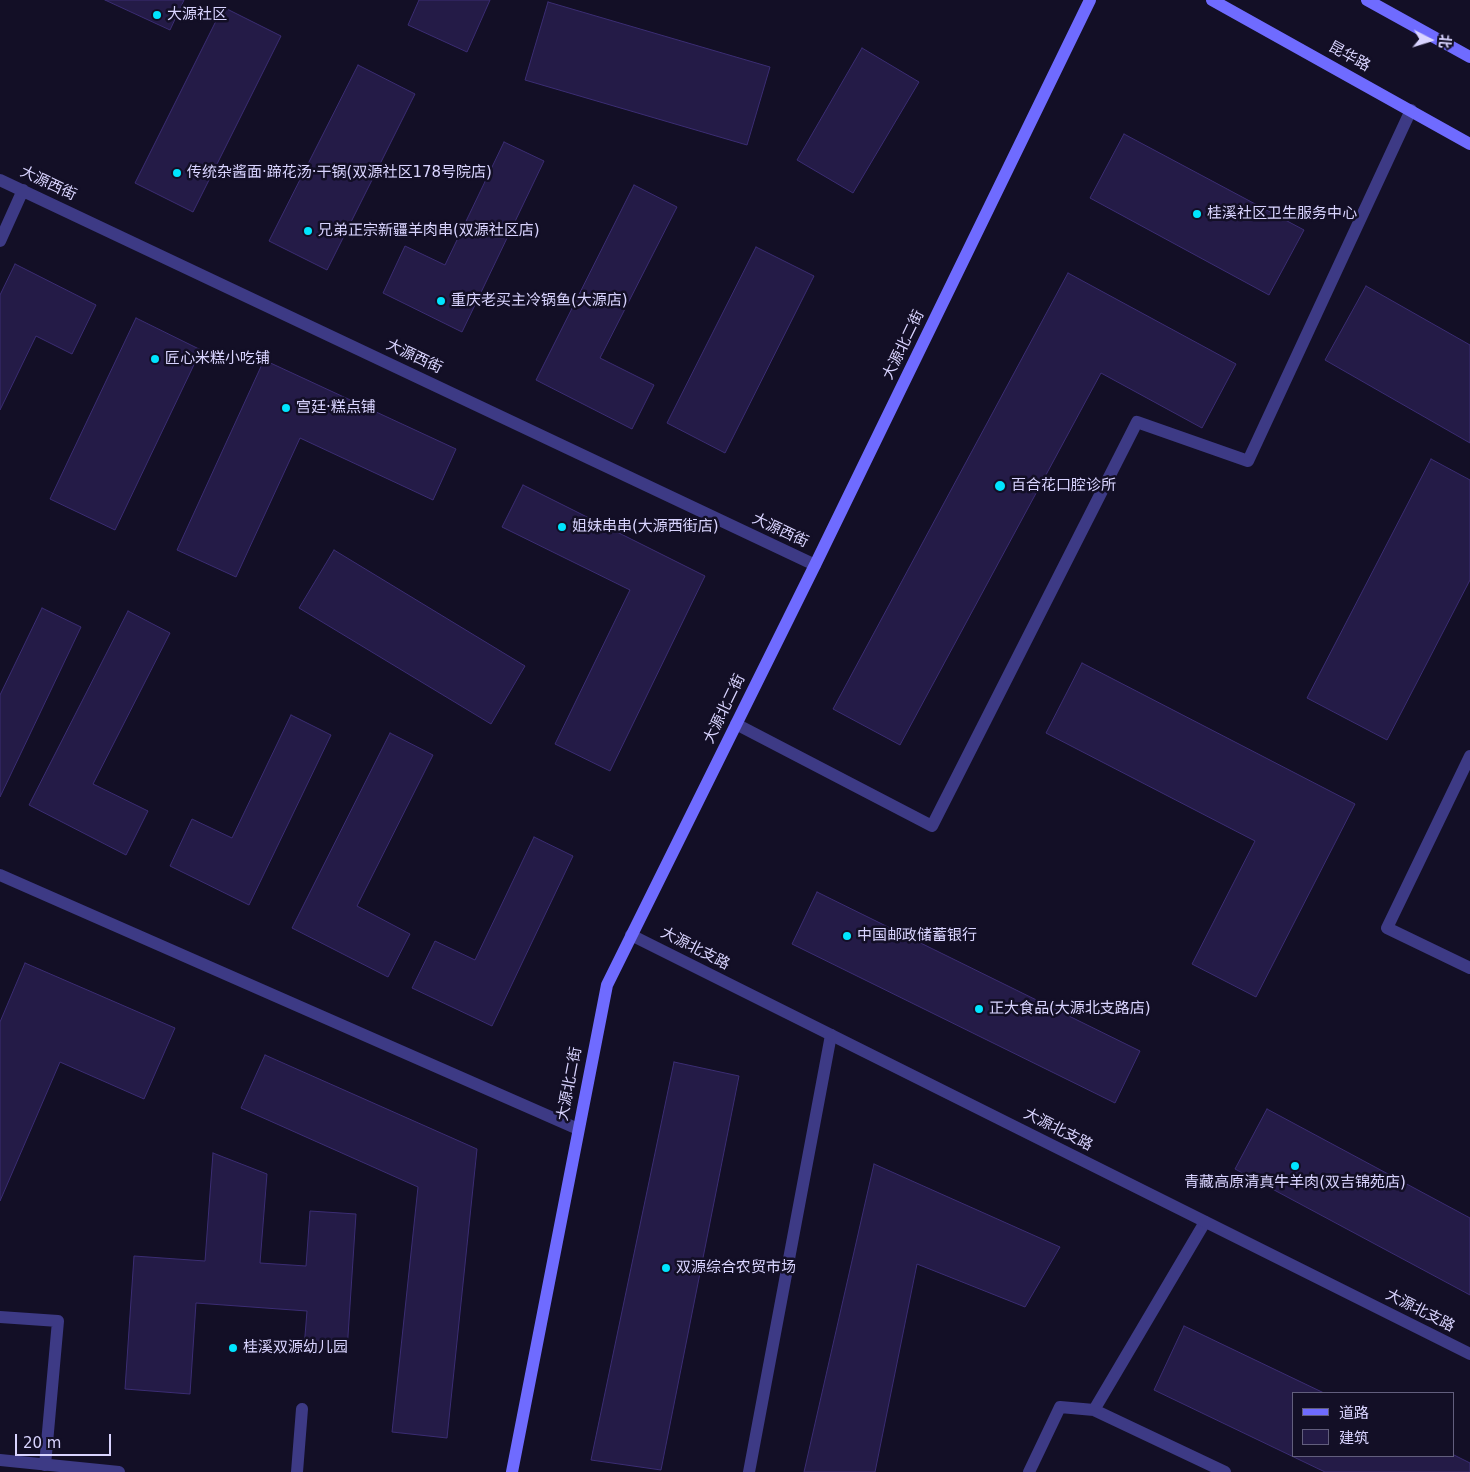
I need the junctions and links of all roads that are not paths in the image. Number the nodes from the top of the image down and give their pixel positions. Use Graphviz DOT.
graph roads {
  1 [pos="1090,0"];
  2 [pos="1212,0"];
  3 [pos="1367,0"];
  4 [pos="1470,57"];
  5 [pos="1411,110"];
  6 [pos="1470,144"];
  7 [pos="0,180"];
  8 [pos="23,190"];
  9 [pos="0,240"];
  10 [pos="815,565"];
  11 [pos="736,724"];
  12 [pos="1470,756"];
  13 [pos="0,875"];
  14 [pos="631,935"];
  15 [pos="1470,968"];
  16 [pos="831,1035"];
  17 [pos="578,1128"];
  18 [pos="1204,1222"];
  19 [pos="0,1317"];
  20 [pos="1470,1354"];
  21 [pos="302,1409"];
  22 [pos="1094,1410"];
  23 [pos="0,1460"];
  24 [pos="45,1465"];
  25 [pos="18,1467"];
  26 [pos="119,1472"];
  27 [pos="297,1472"];
  28 [pos="512,1472"];
  29 [pos="750,1472"];
  30 [pos="1029,1472"];
  31 [pos="1225,1472"];
  1 -- 10 [label="street, 大源北二街"];
  2 -- 5 [label="street, 昆华路"];
  3 -- 4 [label="street"];
  5 -- 6 [label="street, 昆华路"];
  5 -- 11 [label="street"];
  7 -- 8 [label="street, 大源西街"];
  8 -- 9 [label="street"];
  8 -- 10 [label="street, 大源西街"];
  10 -- 11 [label="street, 大源北二街"];
  11 -- 14 [label="street, 大源北二街"];
  12 -- 15 [label="street"];
  13 -- 17 [label="street"];
  14 -- 16 [label="street, 大源北支路"];
  14 -- 17 [label="street, 大源北二街"];
  16 -- 18 [label="street, 大源北支路"];
  16 -- 29 [label="street"];
  17 -- 28 [label="street, 大源北二街"];
  18 -- 20 [label="street, 大源北支路"];
  18 -- 22 [label="street"];
  19 -- 24 [label="street"];
  21 -- 27 [label="street"];
  22 -- 30 [label="street"];
  22 -- 31 [label="street"];
  23 -- 25 [label="street"];
  24 -- 25 [label="street"];
  24 -- 26 [label="street"];
}
